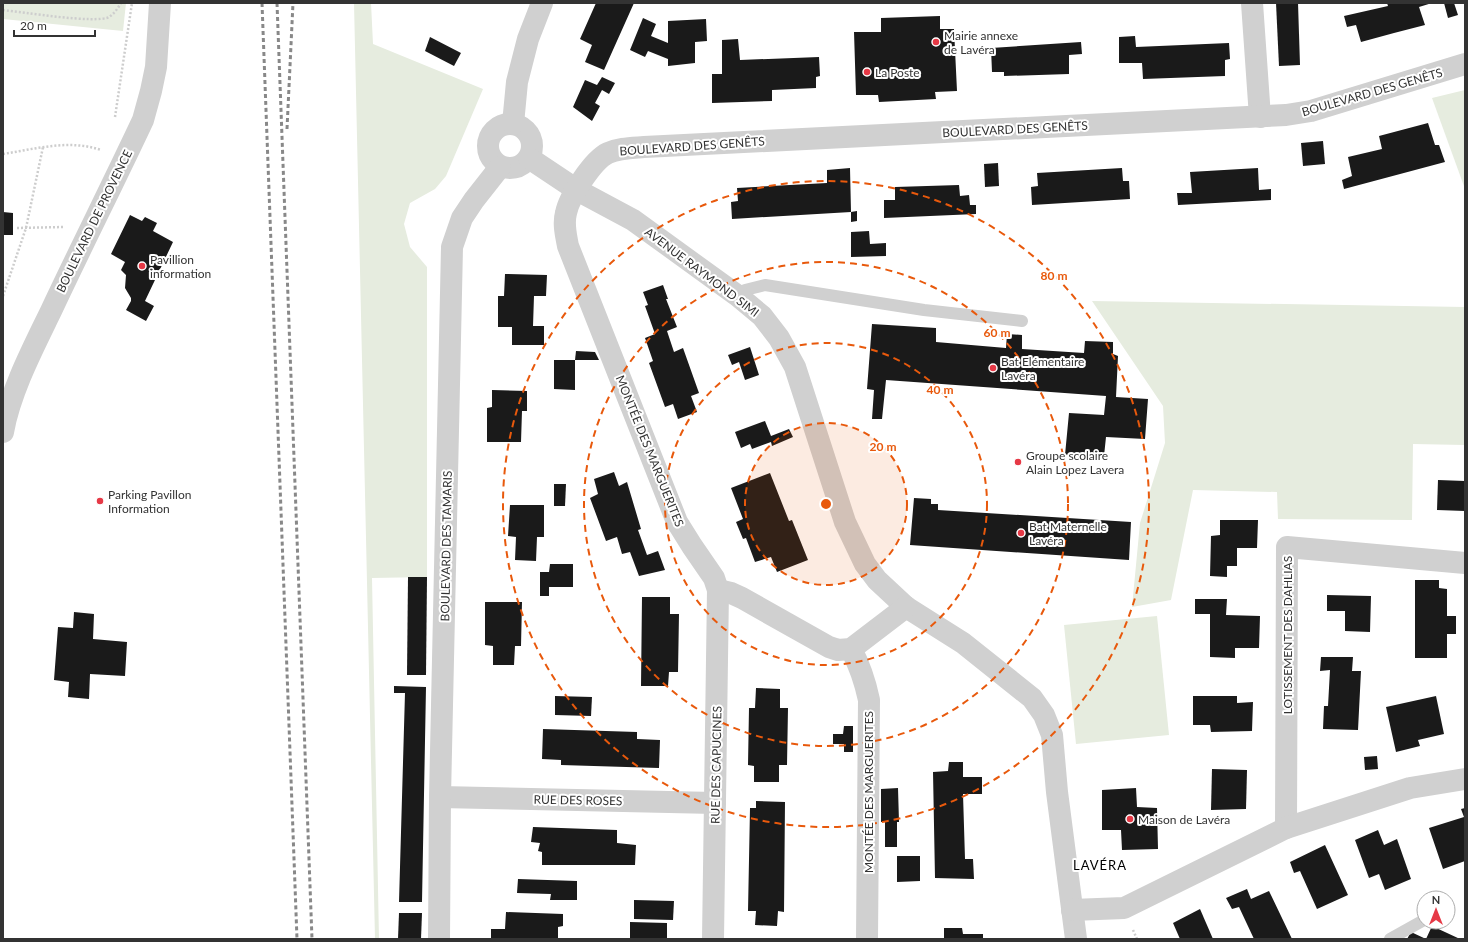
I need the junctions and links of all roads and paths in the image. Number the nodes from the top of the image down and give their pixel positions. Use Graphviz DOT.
graph roads {
  1 [pos="121,3"];
  2 [pos="132,3"];
  3 [pos="160,3"];
  4 [pos="542,3"];
  5 [pos="1252,3"];
  6 [pos="3,10"];
  7 [pos="1465,64"];
  8 [pos="1260,117"];
  9 [pos="115,120"];
  10 [pos="513,124"];
  11 [pos="43,147"];
  12 [pos="3,154"];
  13 [pos="529,158"];
  14 [pos="124,159"];
  15 [pos="500,166"];
  16 [pos="577,190"];
  17 [pos="17,228"];
  18 [pos="26,228"];
  19 [pos="56,228"];
  20 [pos="3,296"];
  21 [pos="738,296"];
  22 [pos="1022,321"];
  23 [pos="3,432"];
  24 [pos="1465,564"];
  25 [pos="718,590"];
  26 [pos="906,607"];
  27 [pos="851,649"];
  28 [pos="1465,779"];
  29 [pos="440,797"];
  30 [pos="715,803"];
  31 [pos="1286,828"];
  32 [pos="1072,910"];
  33 [pos="1416,924"];
  34 [pos="439,939"];
  35 [pos="713,939"];
  36 [pos="867,939"];
  37 [pos="1076,939"];
  38 [pos="1390,939"];
  1 -- 6 [label="path"];
  2 -- 9 [label="path"];
  3 -- 14 [label="street, BOULEVARD DE PROVENCE"];
  4 -- 10 [label="street"];
  5 -- 8 [label="street"];
  7 -- 8 [label="street, BOULEVARD DES GENÊTS"];
  8 -- 16 [label="street, BOULEVARD DES GENÊTS"];
  10 -- 13 [label="street"];
  10 -- 15 [label="street"];
  11 -- 12 [label="path"];
  11 -- 14 [label="path"];
  11 -- 18 [label="path"];
  13 -- 15 [label="street"];
  13 -- 16 [label="street, AVENUE RAYMOND SIMI"];
  14 -- 23 [label="street, BOULEVARD DE PROVENCE"];
  15 -- 29 [label="street, BOULEVARD DES TAMARIS"];
  16 -- 21 [label="street, AVENUE RAYMOND SIMI"];
  16 -- 25 [label="street, MONTÉE DES MARGUERITES"];
  17 -- 18 [label="path"];
  18 -- 19 [label="path"];
  18 -- 20 [label="path"];
  21 -- 22 [label="lane"];
  21 -- 26 [label="street, AVENUE RAYMOND SIMI"];
  24 -- 31 [label="street, LOTISSEMENT DES DAHLIAS"];
  25 -- 27 [label="street"];
  25 -- 30 [label="street, RUE DES CAPUCINES"];
  26 -- 27 [label="street"];
  26 -- 32 [label="street, AVENUE RAYMOND SIMI"];
  27 -- 36 [label="street, MONTÉE DES MARGUERITES"];
  28 -- 31 [label="street"];
  29 -- 30 [label="street, RUE DES ROSES"];
  29 -- 34 [label="street, BOULEVARD DES TAMARIS"];
  30 -- 35 [label="street, RUE DES CAPUCINES"];
  31 -- 32 [label="street"];
  32 -- 37 [label="street, AVENUE RAYMOND SIMI"];
  33 -- 38 [label="lane"];
}
